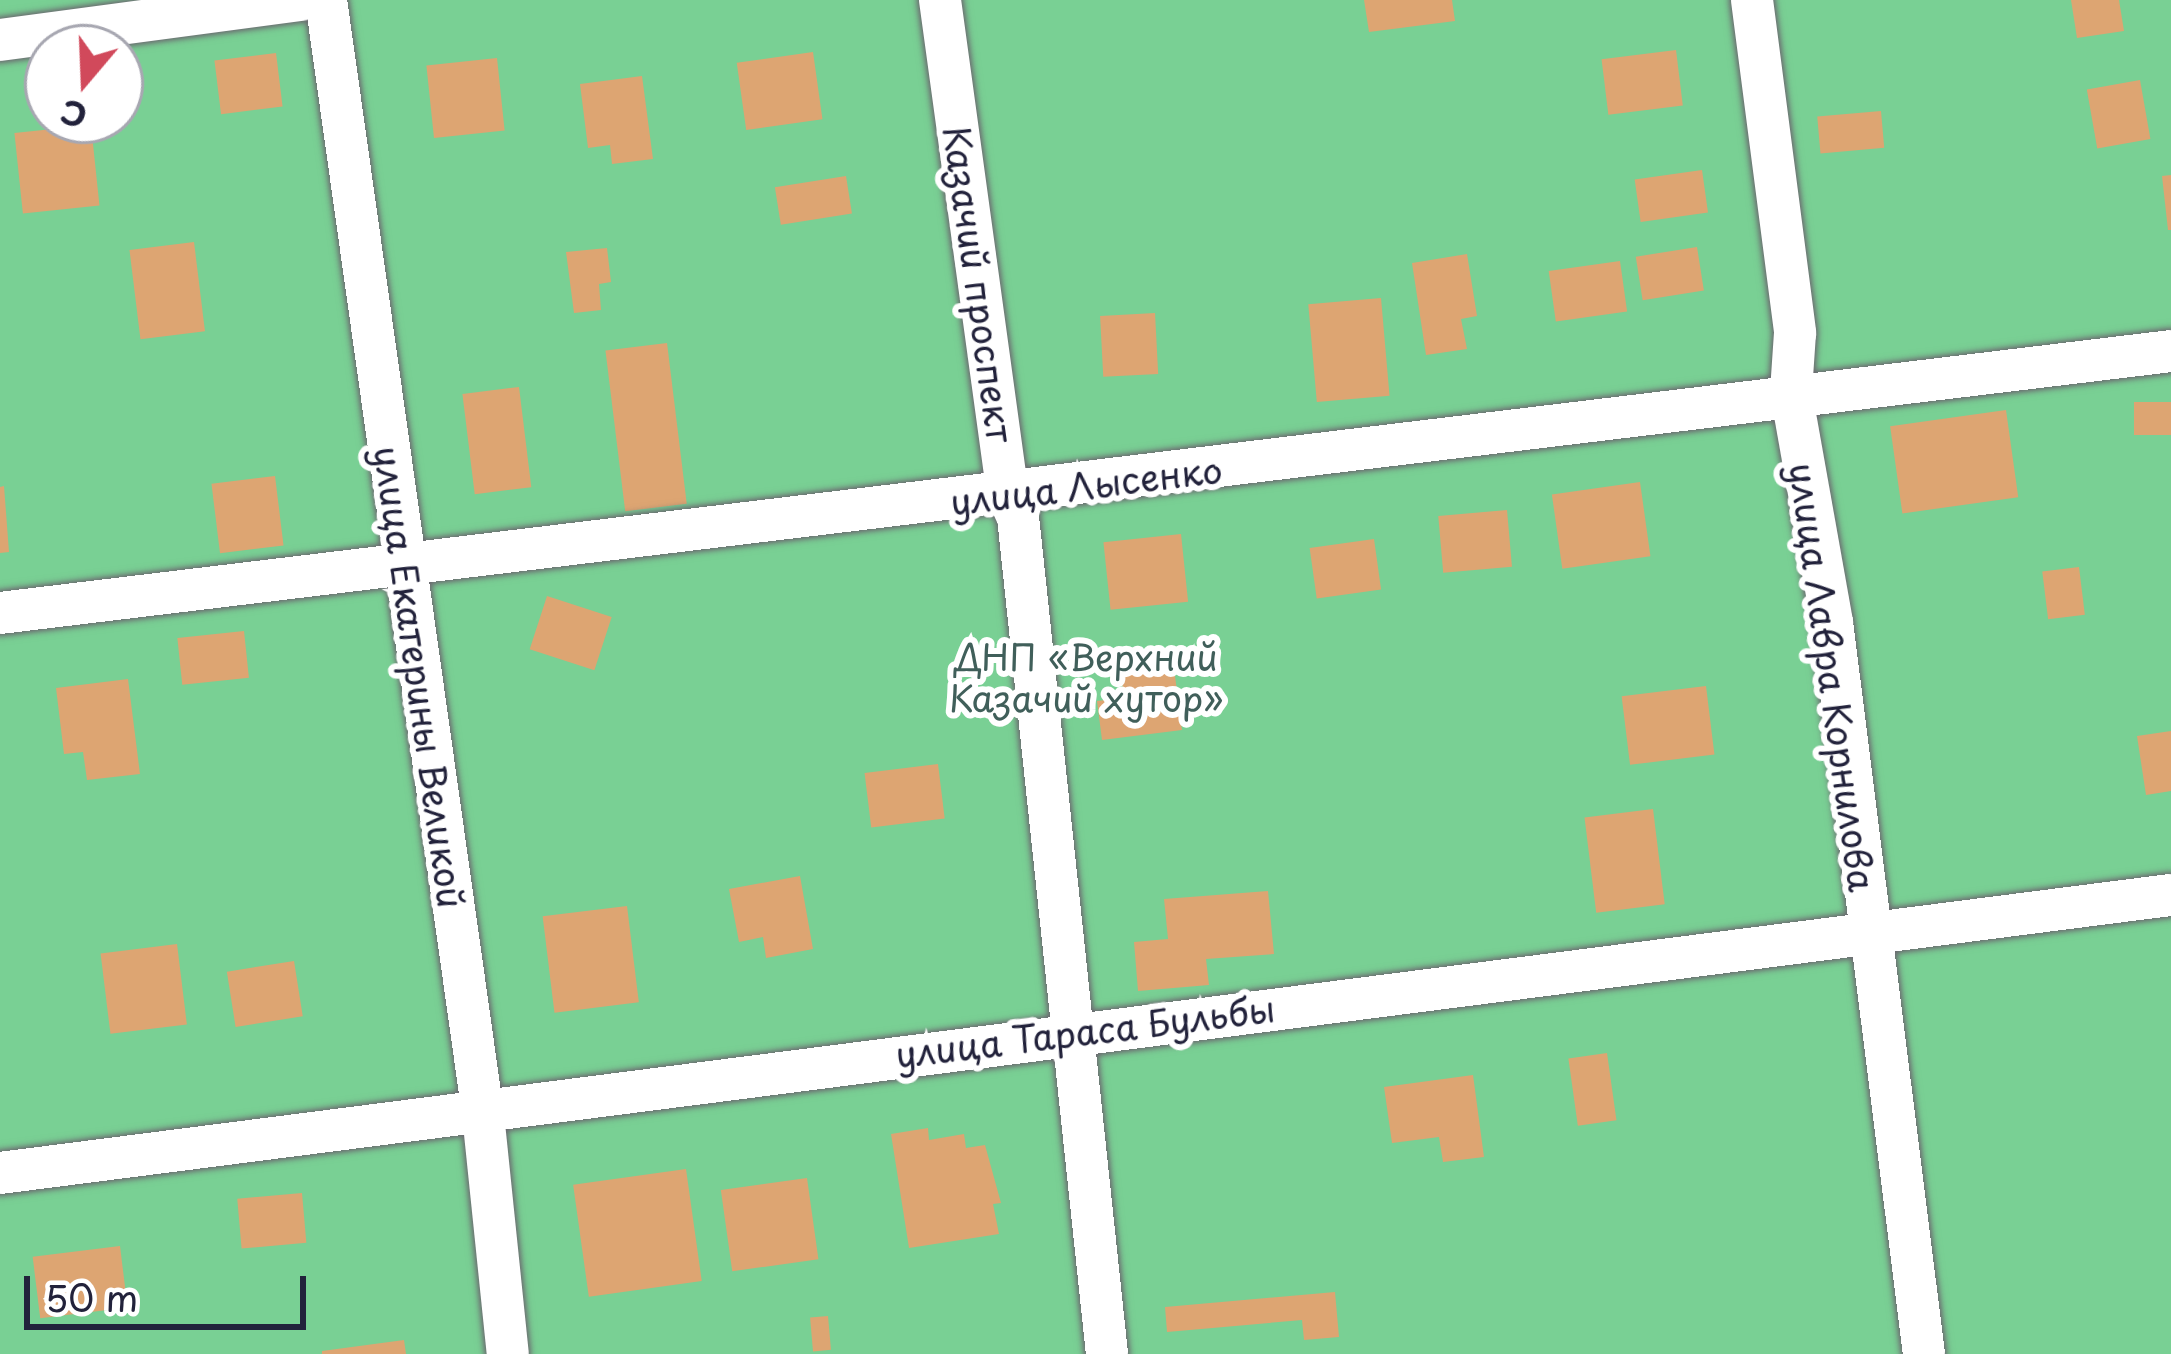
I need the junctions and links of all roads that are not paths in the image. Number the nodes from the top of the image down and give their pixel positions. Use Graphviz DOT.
graph roads {
  1 [pos="300,0"];
  2 [pos="326,0"];
  3 [pos="940,0"];
  4 [pos="1752,0"];
  5 [pos="0,40"];
  6 [pos="2171,351"];
  7 [pos="1791,392"];
  8 [pos="1008,496"];
  9 [pos="402,562"];
  10 [pos="0,614"];
  11 [pos="2171,895"];
  12 [pos="1870,932"];
  13 [pos="1069,1031"];
  14 [pos="483,1114"];
  15 [pos="0,1173"];
  16 [pos="508,1354"];
  17 [pos="1107,1354"];
  18 [pos="1924,1354"];
  1 -- 5 [label="street"];
  2 -- 9 [label="street, улица Екатерины Великой"];
  3 -- 8 [label="street, Казачий проспект"];
  4 -- 7 [label="street, улица Лавра Корнилова"];
  6 -- 7 [label="street, улица Лысенко"];
  7 -- 8 [label="street, улица Лысенко"];
  7 -- 12 [label="street, улица Лавра Корнилова"];
  8 -- 9 [label="street, улица Лысенко"];
  8 -- 13 [label="street, Казачий проспект"];
  9 -- 10 [label="street, улица Лысенко"];
  9 -- 14 [label="street, улица Екатерины Великой"];
  11 -- 12 [label="street, улица Тараса Бульбы"];
  12 -- 13 [label="street, улица Тараса Бульбы"];
  12 -- 18 [label="street, улица Лавра Корнилова"];
  13 -- 14 [label="street, улица Тараса Бульбы"];
  13 -- 17 [label="street, Казачий проспект"];
  14 -- 15 [label="street, улица Тараса Бульбы"];
  14 -- 16 [label="street, улица Екатерины Великой"];
}
